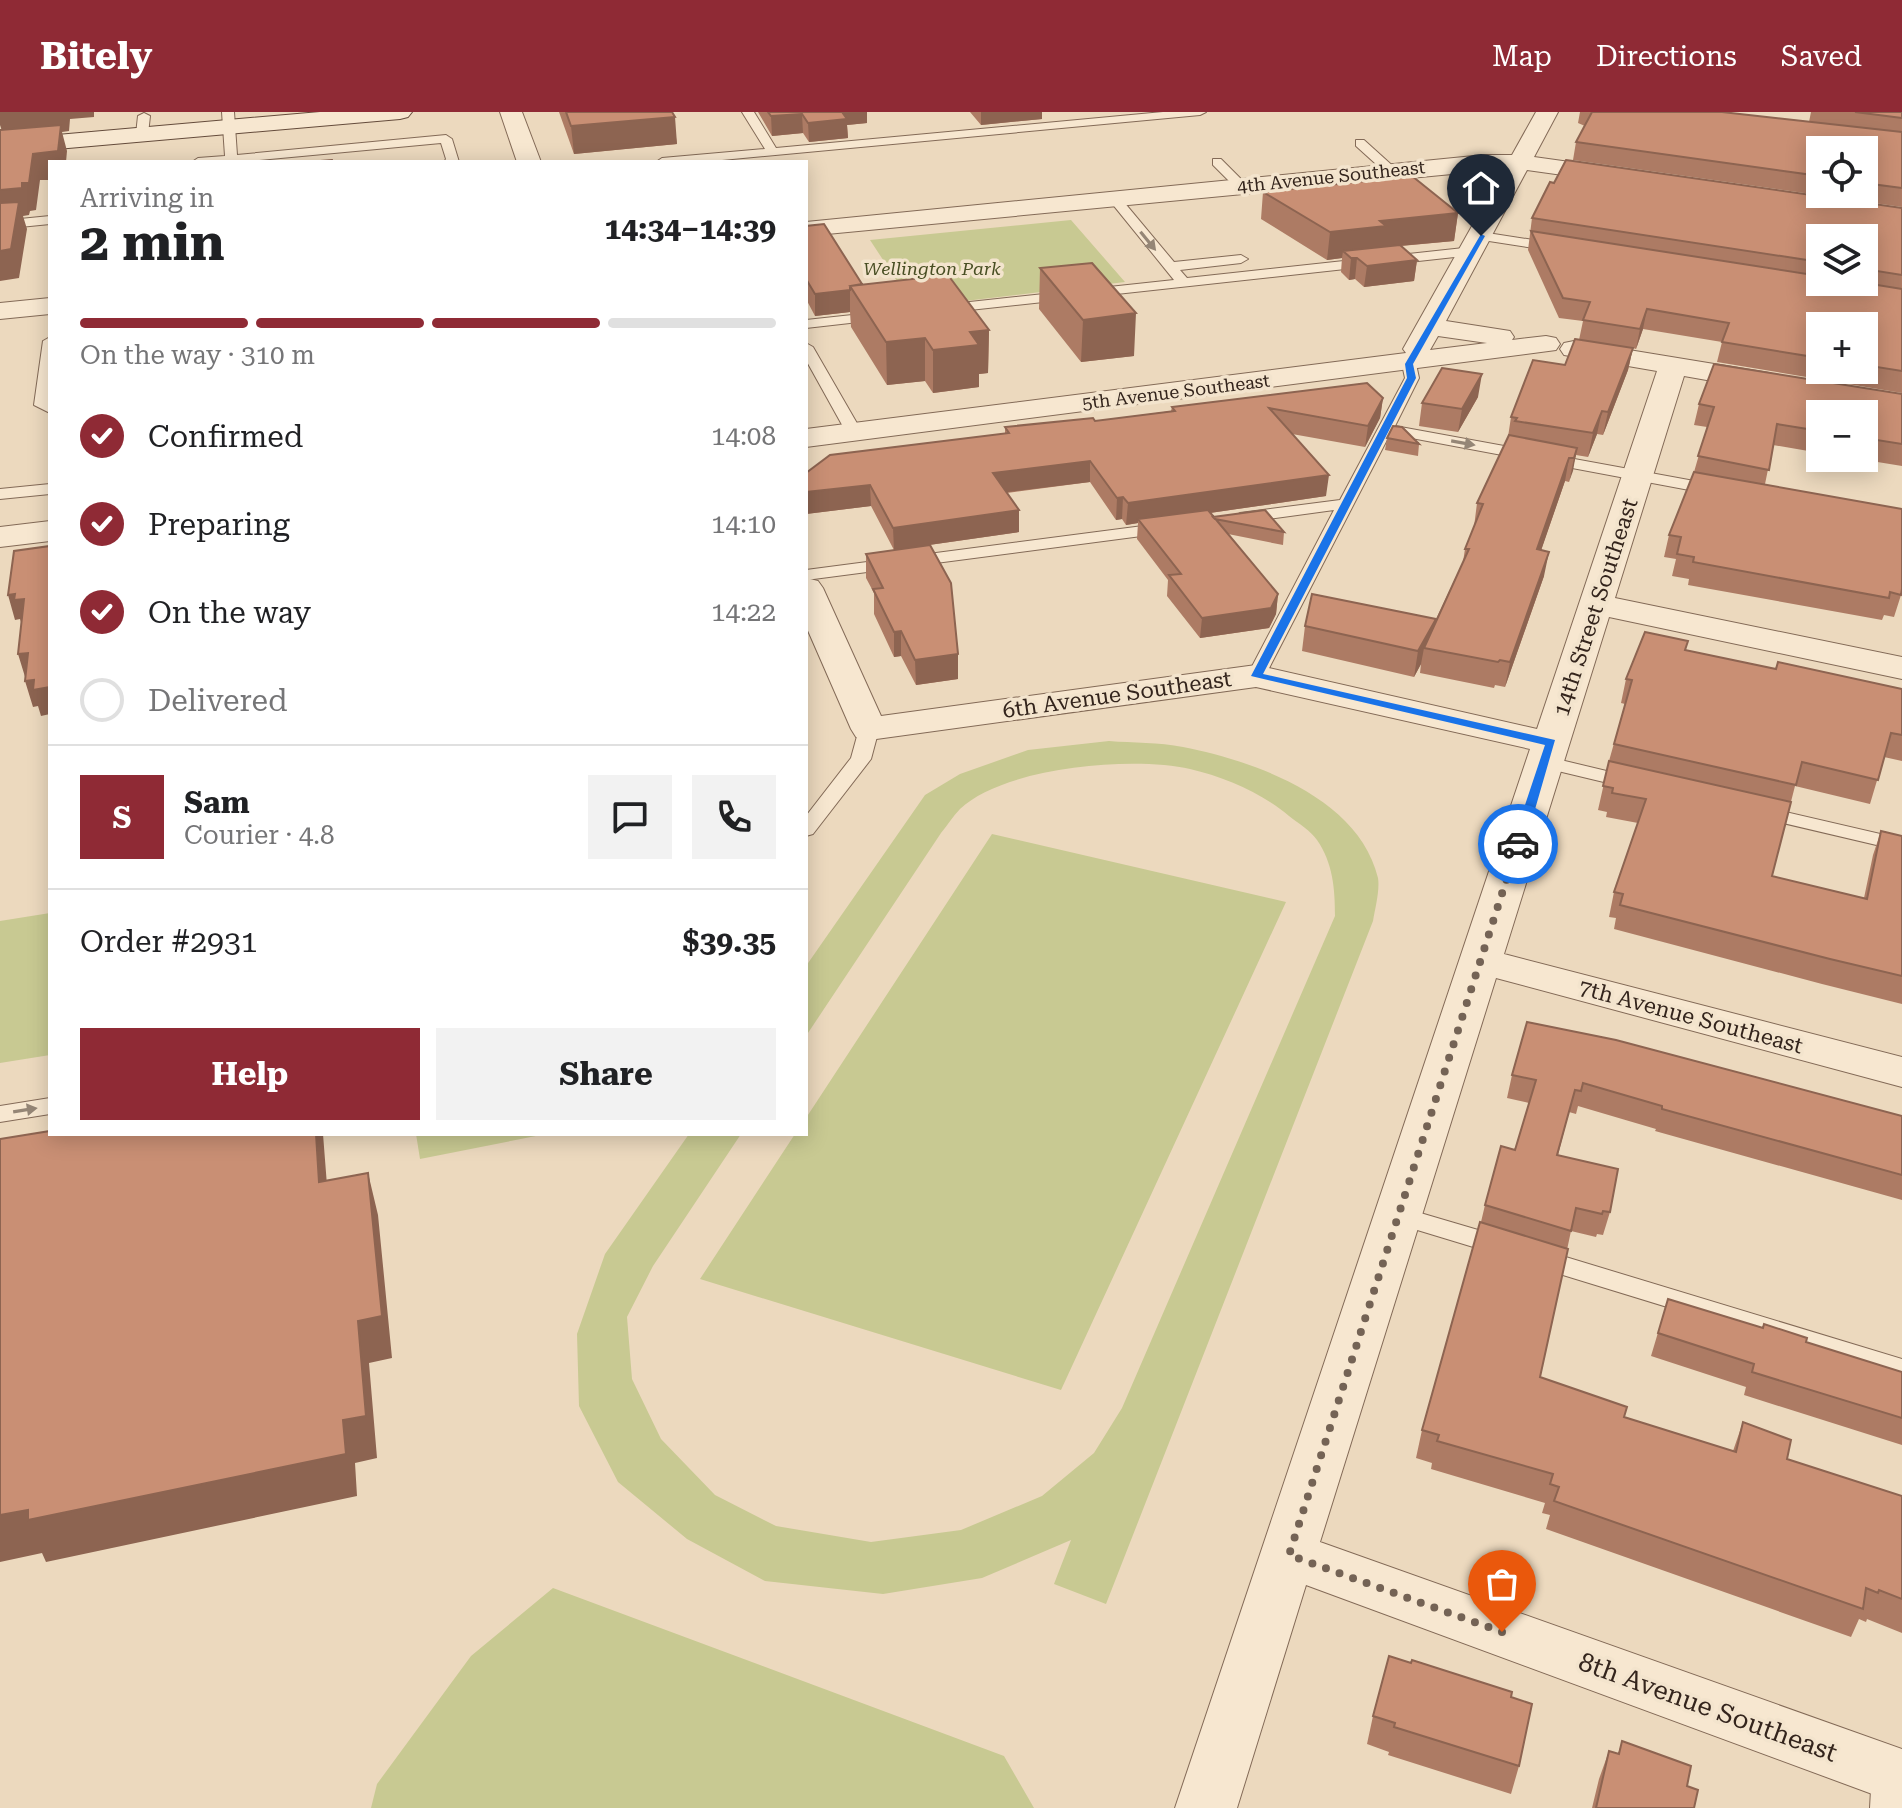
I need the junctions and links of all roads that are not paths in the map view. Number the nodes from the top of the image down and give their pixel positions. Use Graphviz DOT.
graph roads {
  1 [pos="400,112"];
  2 [pos="511,112"];
  3 [pos="748,112"];
  4 [pos="1200,112"];
  5 [pos="1547,112"];
  6 [pos="228,119"];
  7 [pos="1360,143"];
  8 [pos="0,147"];
  9 [pos="773,152"];
  10 [pos="231,158"];
  11 [pos="752,158"];
  12 [pos="214,160"];
  13 [pos="451,160"];
  14 [pos="528,160"];
  15 [pos="705,160"];
  16 [pos="1217,162"];
  17 [pos="1520,162"];
  18 [pos="1391,171"];
  19 [pos="1641,179"];
  20 [pos="1241,186"];
  21 [pos="1114,198"];
  22 [pos="48,220"];
  23 [pos="0,225"];
  24 [pos="808,229"];
  25 [pos="1477,244"];
  26 [pos="1573,251"];
  27 [pos="1241,259"];
  28 [pos="1169,267"];
  29 [pos="1184,283"];
  30 [pos="48,306"];
  31 [pos="933,310"];
  32 [pos="0,311"];
  33 [pos="901,314"];
  34 [pos="808,324"];
  35 [pos="1430,327"];
  36 [pos="1546,344"];
  37 [pos="808,351"];
  38 [pos="48,357"];
  39 [pos="1409,364"];
  40 [pos="1673,366"];
  41 [pos="1797,387"];
  42 [pos="48,407"];
  43 [pos="1387,429"];
  44 [pos="854,432"];
  45 [pos="808,438"];
  46 [pos="1638,475"];
  47 [pos="48,489"];
  48 [pos="0,494"];
  49 [pos="1736,494"];
  50 [pos="1346,504"];
  51 [pos="1219,521"];
  52 [pos="1188,525"];
  53 [pos="48,531"];
  54 [pos="0,537"];
  55 [pos="808,575"];
  56 [pos="808,592"];
  57 [pos="1595,604"];
  58 [pos="1902,668"];
  59 [pos="1256,676"];
  60 [pos="869,729"];
  61 [pos="1548,752"];
  62 [pos="1650,787"];
  63 [pos="827,803"];
  64 [pos="808,807"];
  65 [pos="1739,807"];
  66 [pos="808,827"];
  67 [pos="1902,845"];
  68 [pos="1481,961"];
  69 [pos="1902,1072"];
  70 [pos="48,1106"];
  71 [pos="0,1114"];
  72 [pos="1400,1216"];
  73 [pos="1902,1369"];
  74 [pos="1289,1555"];
  75 [pos="1892,1786"];
  76 [pos="1206,1808"];
  1 -- 6 [label="main road"];
  2 -- 14 [label="street"];
  3 -- 9 [label="lane"];
  4 -- 9 [label="lane"];
  5 -- 17 [label="street"];
  6 -- 8 [label="main road"];
  6 -- 10 [label="lane"];
  7 -- 18 [label="lane"];
  9 -- 11 [label="lane"];
  10 -- 12 [label="lane"];
  10 -- 13 [label="lane"];
  11 -- 15 [label="lane"];
  16 -- 20 [label="lane"];
  17 -- 18 [label="street, 4th Avenue Southeast"];
  17 -- 19 [label="street, 4th Avenue Southeast"];
  17 -- 25 [label="street"];
  18 -- 20 [label="street, 4th Avenue Southeast"];
  20 -- 21 [label="street, 4th Avenue Southeast"];
  21 -- 24 [label="street, 4th Avenue Southeast"];
  21 -- 28 [label="lane, one-way"];
  22 -- 23 [label="lane"];
  25 -- 26 [label="lane"];
  25 -- 29 [label="lane"];
  25 -- 35 [label="street"];
  27 -- 28 [label="lane"];
  28 -- 29 [label="lane"];
  29 -- 31 [label="lane"];
  30 -- 32 [label="street"];
  33 -- 34 [label="lane"];
  35 -- 36 [label="street, 5th Avenue Southeast"];
  35 -- 39 [label="street"];
  36 -- 39 [label="street, 5th Avenue Southeast"];
  36 -- 40 [label="street, 5th Avenue Southeast"];
  37 -- 44 [label="lane"];
  38 -- 42 [label="lane"];
  39 -- 43 [label="lane"];
  39 -- 44 [label="street, 5th Avenue Southeast"];
  40 -- 41 [label="street, 5th Avenue Southeast"];
  40 -- 46 [label="street, 14th Street Southeast"];
  43 -- 46 [label="lane, one-way"];
  43 -- 50 [label="lane"];
  44 -- 45 [label="street, 5th Avenue Southeast"];
  46 -- 49 [label="lane"];
  46 -- 57 [label="street, 14th Street Southeast"];
  47 -- 48 [label="lane"];
  50 -- 51 [label="lane"];
  50 -- 59 [label="lane"];
  52 -- 55 [label="lane"];
  53 -- 54 [label="street"];
  56 -- 60 [label="street"];
  57 -- 58 [label="street"];
  57 -- 61 [label="street, 14th Street Southeast"];
  59 -- 60 [label="street, 6th Avenue Southeast"];
  59 -- 61 [label="street, 6th Avenue Southeast"];
  60 -- 63 [label="lane"];
  61 -- 62 [label="lane"];
  61 -- 68 [label="street, 14th Street Southeast"];
  63 -- 64 [label="lane"];
  63 -- 66 [label="lane"];
  65 -- 67 [label="lane"];
  68 -- 69 [label="street, 7th Avenue Southeast"];
  68 -- 72 [label="street, 14th Street Southeast"];
  71 -- 70 [label="lane, one-way"];
  72 -- 73 [label="lane"];
  72 -- 74 [label="street, 14th Street Southeast"];
  74 -- 75 [label="street, 8th Avenue Southeast"];
  74 -- 76 [label="street, 14th Street Southeast"];
}
